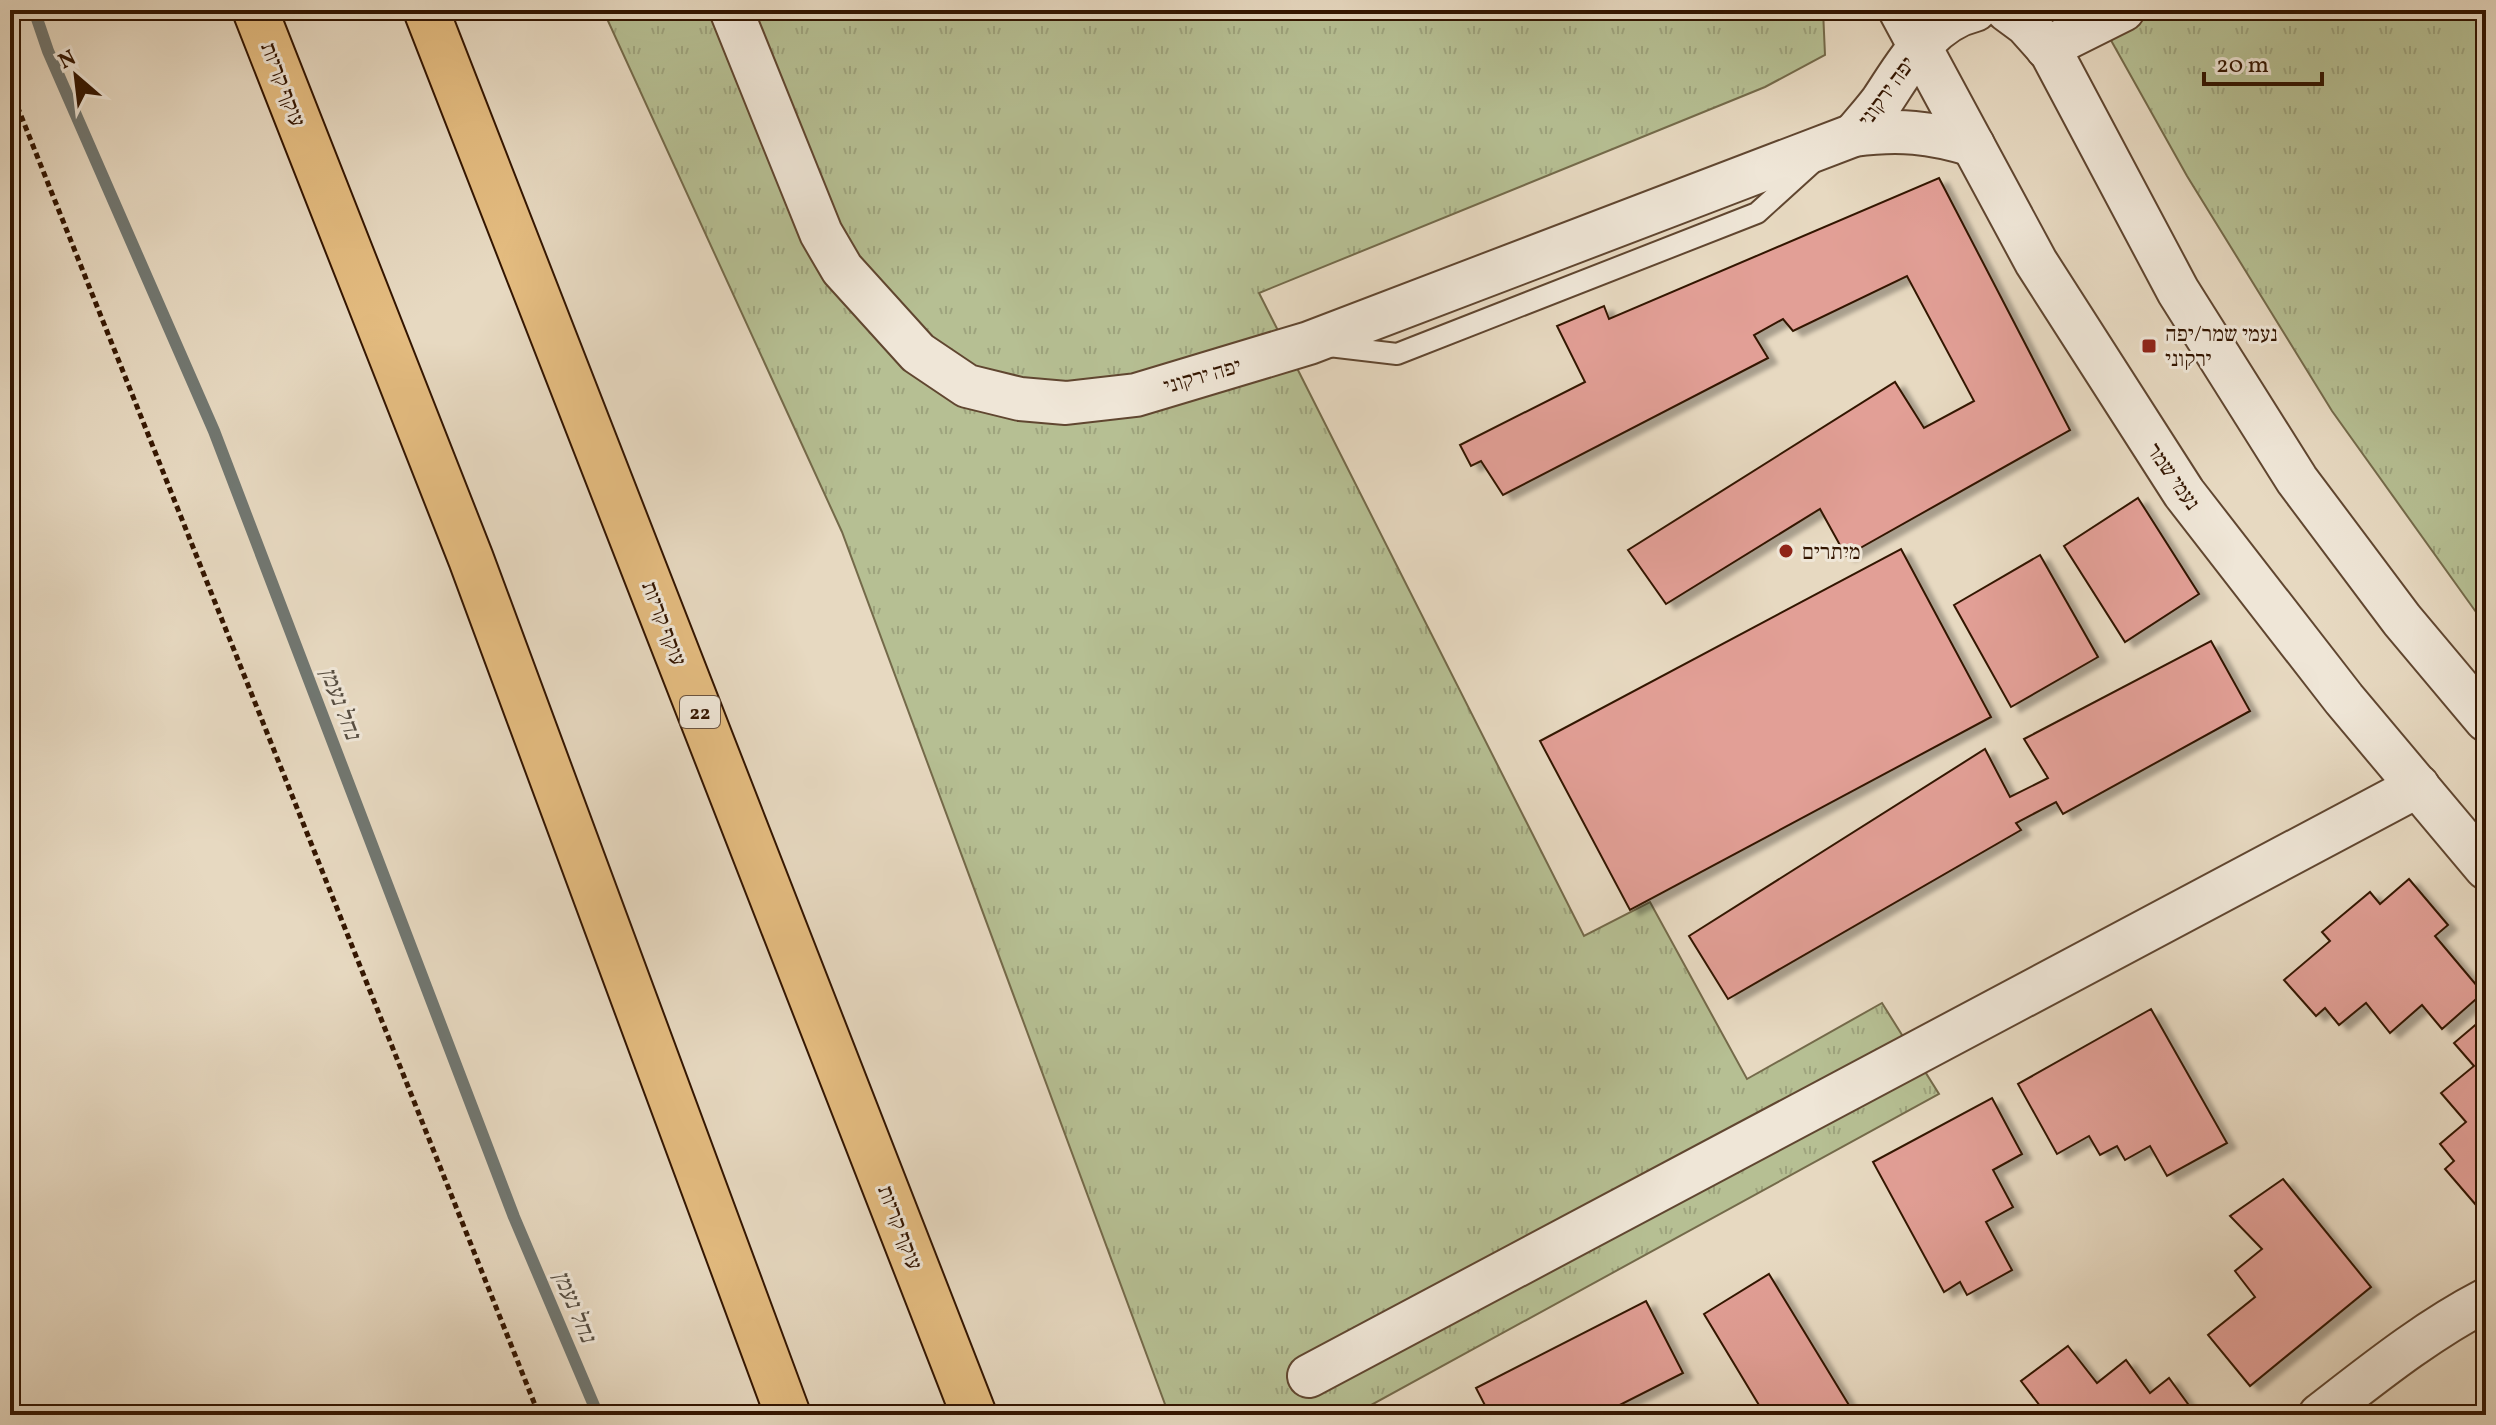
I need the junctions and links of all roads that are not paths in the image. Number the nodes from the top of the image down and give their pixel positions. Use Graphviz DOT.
graph roads {
  1 [pos="255,10"];
  2 [pos="426,10"];
  3 [pos="731,10"];
  4 [pos="1975,10"];
  5 [pos="2123,10"];
  6 [pos="2028,26"];
  7 [pos="1909,28"];
  8 [pos="1844,139"];
  9 [pos="1973,145"];
  10 [pos="2486,720"];
  11 [pos="2418,786"];
  12 [pos="2486,868"];
  13 [pos="2486,1300"];
  14 [pos="1309,1376"];
  15 [pos="788,1415"];
  16 [pos="974,1415"];
  17 [pos="2320,1415"];
  1 -- 15 [label="highway, עוקף קריות"];
  2 -- 16 [label="highway, עוקף קריות / 22"];
  3 -- 8 [label="street, יפה ירקוני"];
  4 -- 7 [label="street"];
  5 -- 6 [label="street"];
  6 -- 10 [label="street"];
  7 -- 8 [label="street, יפה ירקוני"];
  7 -- 9 [label="street, נעמי שמר"];
  8 -- 9 [label="street, יפה ירקוני"];
  9 -- 11 [label="street, נעמי שמר"];
  11 -- 12 [label="street, נעמי שמר"];
  11 -- 14 [label="street"];
  13 -- 17 [label="street"];
}
